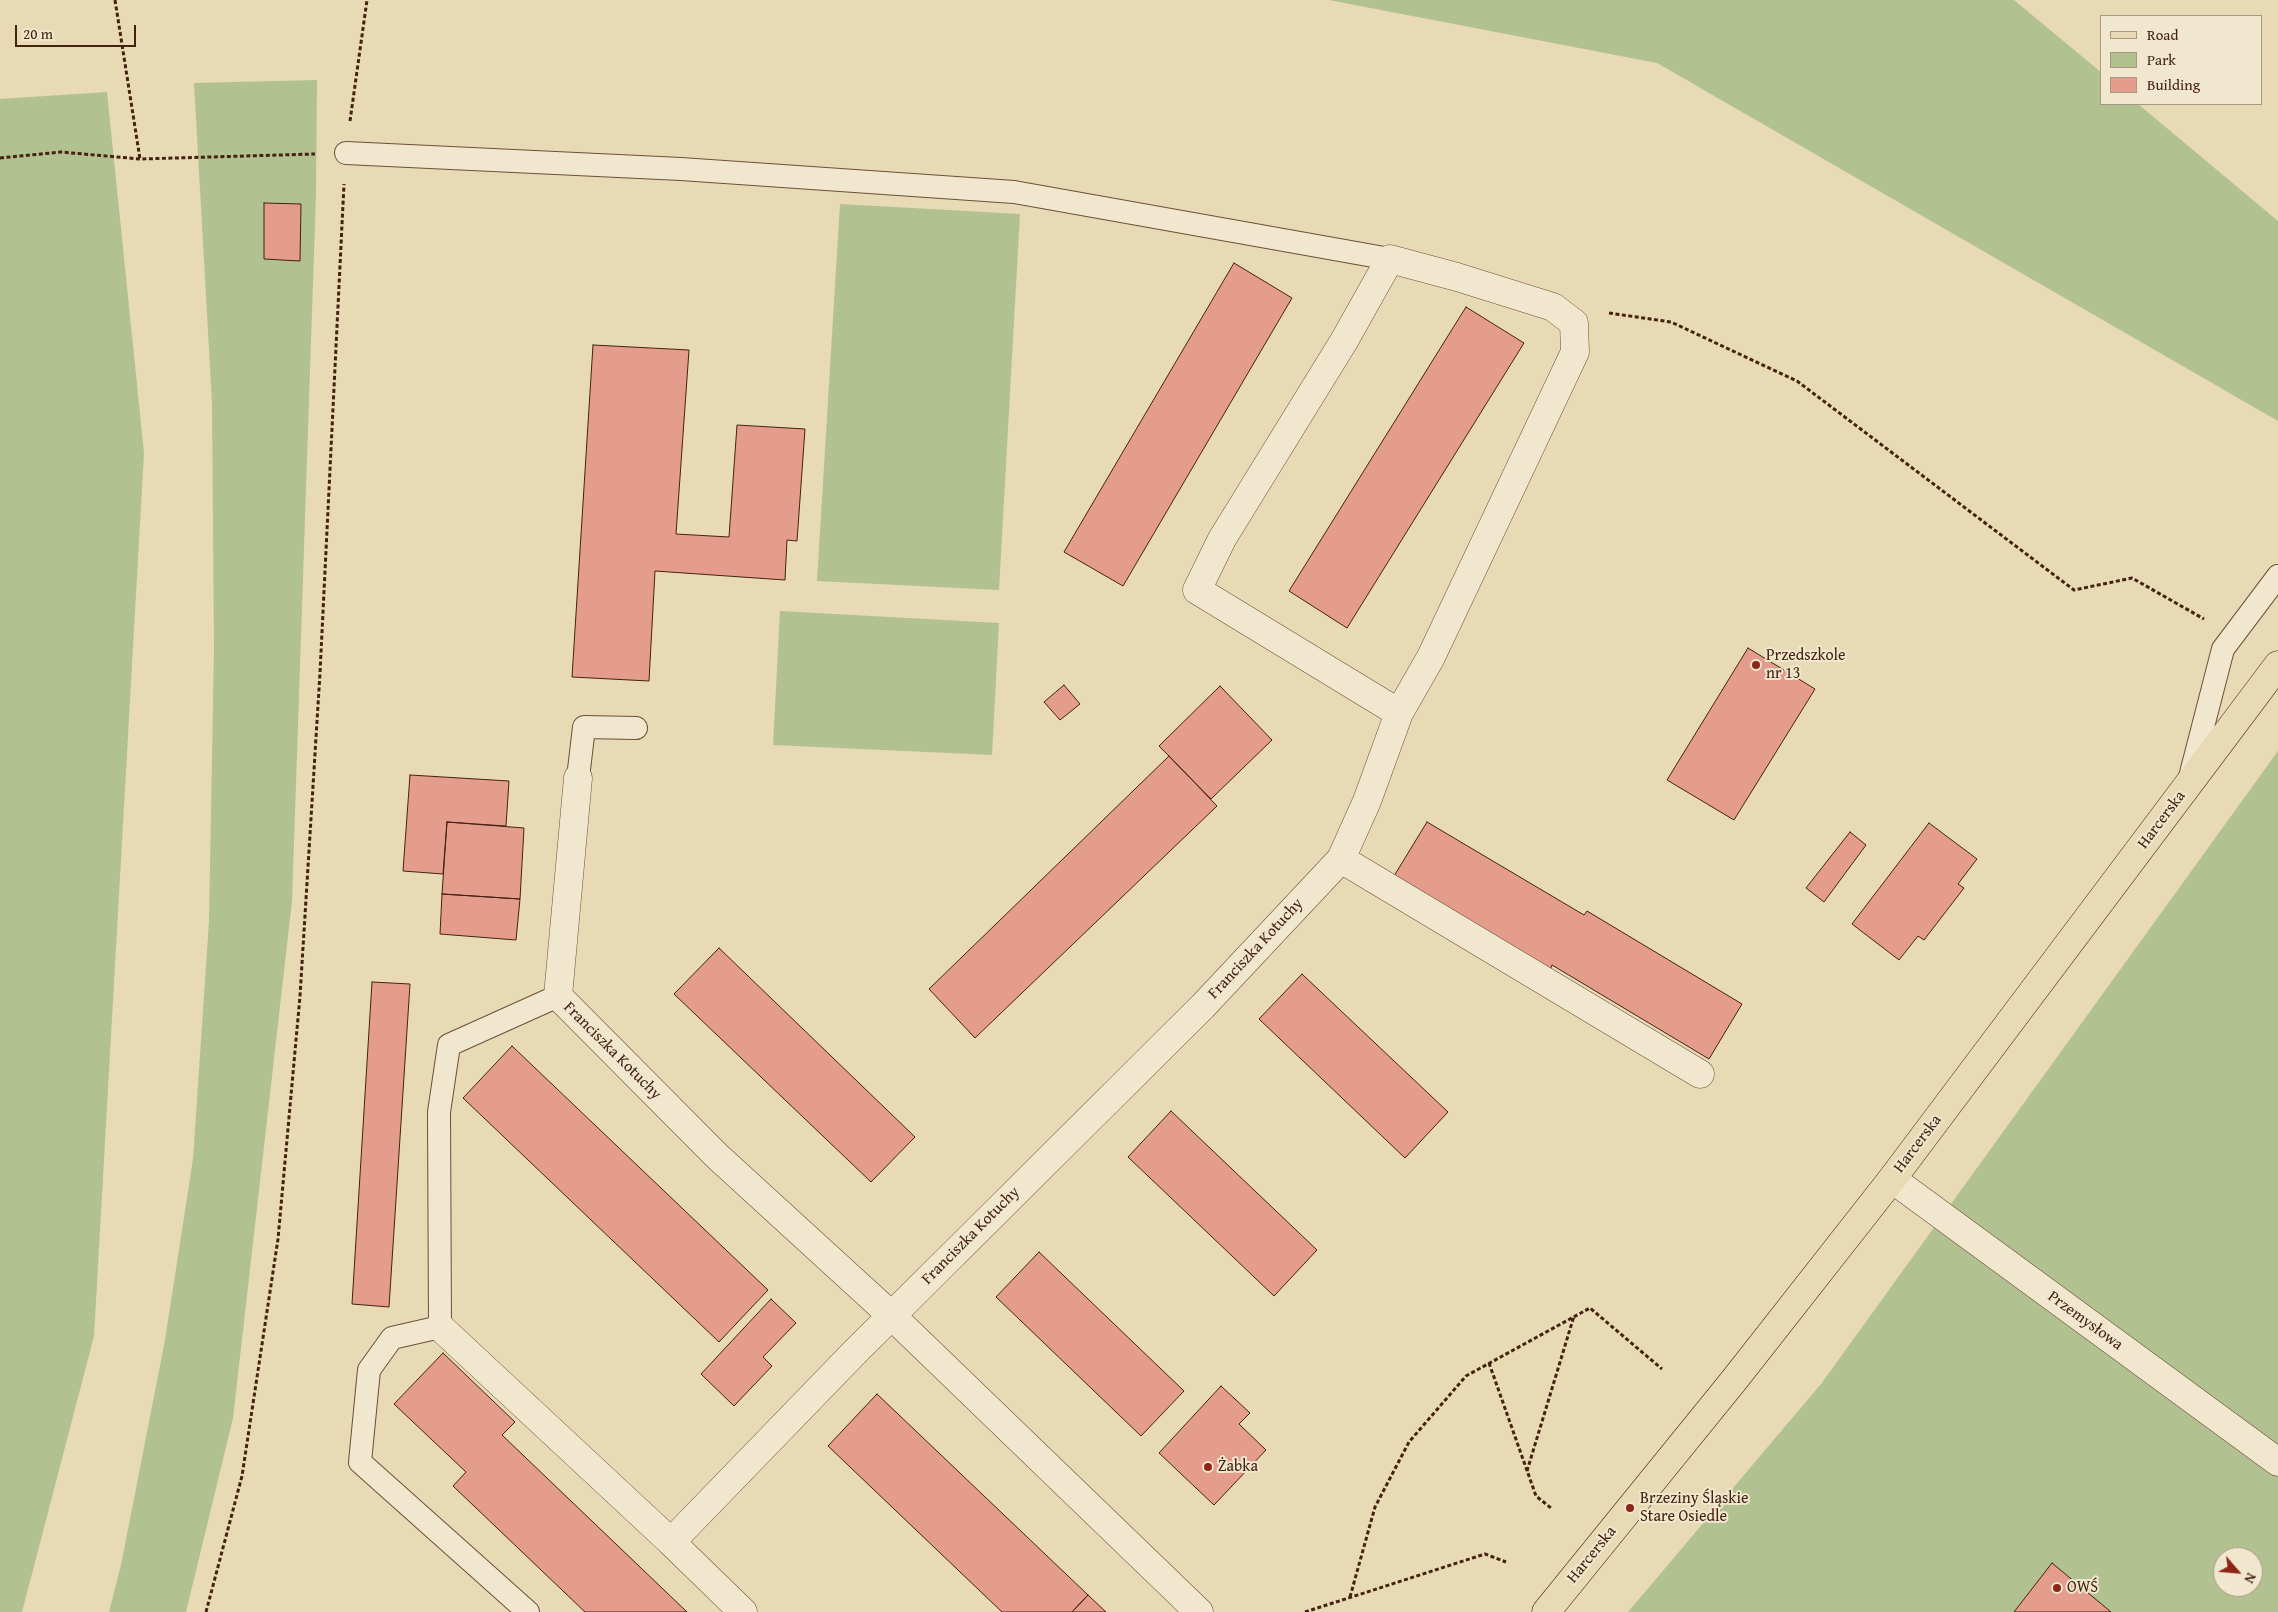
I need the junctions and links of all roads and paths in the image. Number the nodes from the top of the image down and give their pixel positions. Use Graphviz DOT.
graph roads {
  1 [pos="115,0"];
  2 [pos="366,0"];
  3 [pos="346,153"];
  4 [pos="0,158"];
  5 [pos="140,159"];
  6 [pos="1390,259"];
  7 [pos="1574,323"];
  8 [pos="2278,576"];
  9 [pos="2233,636"];
  10 [pos="2278,665"];
  11 [pos="1399,713"];
  12 [pos="636,728"];
  13 [pos="578,778"];
  14 [pos="2189,783"];
  15 [pos="1341,859"];
  16 [pos="558,996"];
  17 [pos="1700,1074"];
  18 [pos="1892,1179"];
  19 [pos="892,1316"];
  20 [pos="1574,1316"];
  21 [pos="440,1328"];
  22 [pos="1489,1363"];
  23 [pos="1662,1369"];
  24 [pos="2278,1462"];
  25 [pos="1527,1471"];
  26 [pos="1551,1508"];
  27 [pos="671,1542"];
  28 [pos="1506,1562"];
  29 [pos="1350,1597"];
  30 [pos="1318,1610"];
  31 [pos="206,1612"];
  32 [pos="528,1612"];
  33 [pos="743,1612"];
  34 [pos="1199,1612"];
  35 [pos="1305,1612"];
  36 [pos="1546,1612"];
  1 -- 5 [label="path"];
  2 -- 3 [label="path"];
  3 -- 5 [label="path"];
  3 -- 6 [label="lane"];
  3 -- 31 [label="path"];
  4 -- 5 [label="path"];
  6 -- 7 [label="street"];
  6 -- 11 [label="street"];
  7 -- 9 [label="path"];
  7 -- 11 [label="street, Franciszka Kotuchy"];
  8 -- 9 [label="lane"];
  9 -- 14 [label="lane"];
  10 -- 14 [label="main road, Harcerska"];
  11 -- 15 [label="street, Franciszka Kotuchy"];
  12 -- 13 [label="lane"];
  13 -- 16 [label="street, Franciszka Kotuchy"];
  14 -- 18 [label="main road, Harcerska"];
  15 -- 17 [label="street"];
  15 -- 19 [label="street, Franciszka Kotuchy"];
  16 -- 19 [label="street, Franciszka Kotuchy"];
  16 -- 21 [label="lane"];
  18 -- 24 [label="street, Przemysłowa"];
  18 -- 36 [label="main road, Harcerska"];
  19 -- 27 [label="street, Franciszka Kotuchy"];
  19 -- 34 [label="street, Franciszka Kotuchy"];
  20 -- 22 [label="path"];
  20 -- 23 [label="path"];
  20 -- 25 [label="path"];
  21 -- 27 [label="street"];
  21 -- 32 [label="lane"];
  22 -- 25 [label="path"];
  22 -- 29 [label="path"];
  25 -- 26 [label="path"];
  27 -- 33 [label="street"];
  28 -- 29 [label="path"];
  29 -- 30 [label="path"];
  30 -- 35 [label="path"];
}
